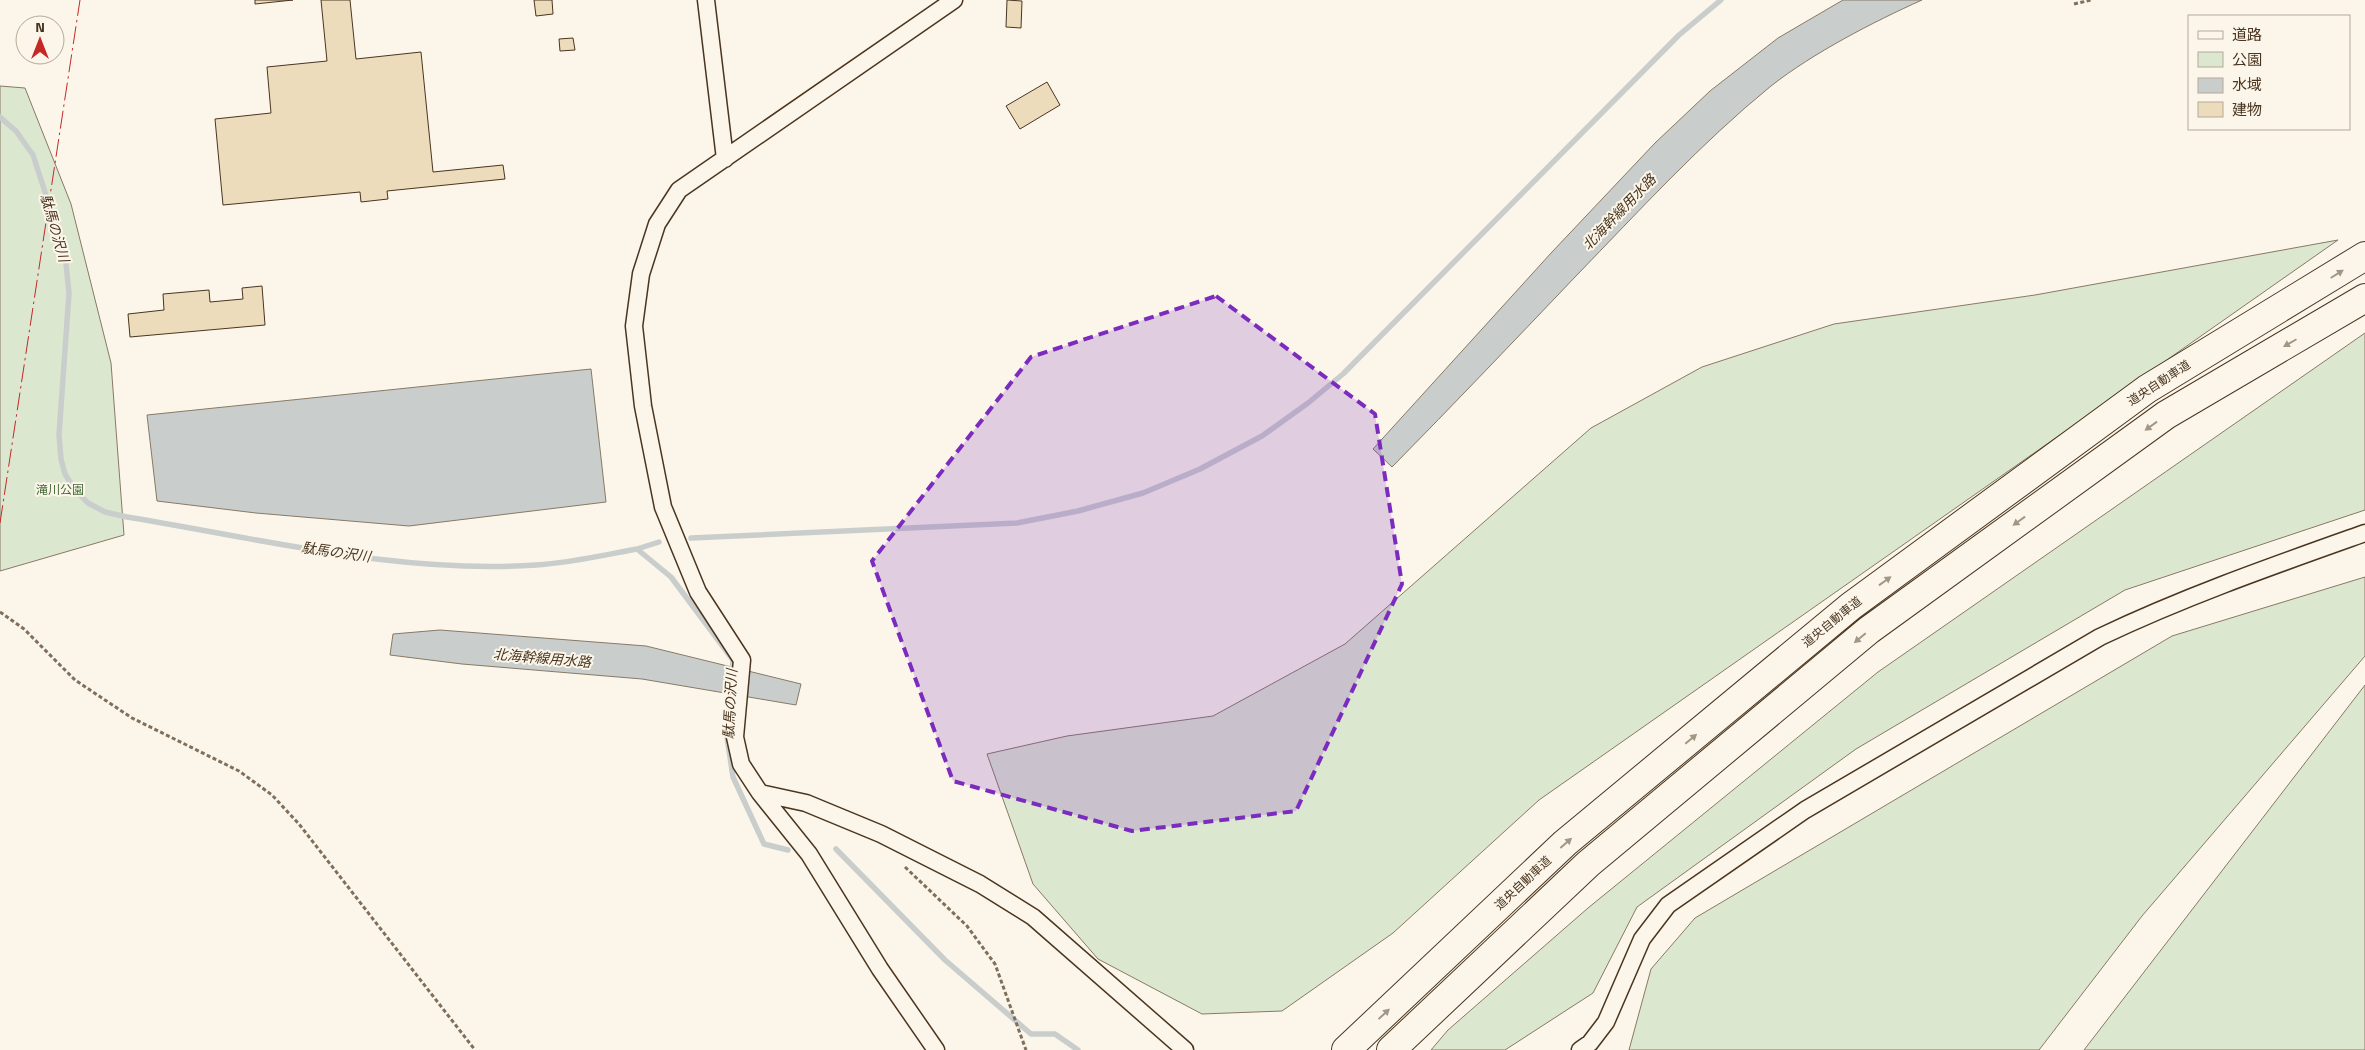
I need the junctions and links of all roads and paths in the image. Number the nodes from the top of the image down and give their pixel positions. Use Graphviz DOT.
graph roads {
  1 [pos="706,0"];
  2 [pos="954,0"];
  3 [pos="2091,0"];
  4 [pos="2074,4"];
  5 [pos="725,159"];
  6 [pos="2365,256"];
  7 [pos="2365,298"];
  8 [pos="2365,533"];
  9 [pos="0,612"];
  10 [pos="760,793"];
  11 [pos="900,862"];
  12 [pos="1347,1049"];
  13 [pos="475,1050"];
  14 [pos="936,1050"];
  15 [pos="1026,1050"];
  16 [pos="1185,1050"];
  17 [pos="1391,1050"];
  18 [pos="1580,1050"];
  1 -- 5 [label="street"];
  2 -- 5 [label="street"];
  3 -- 4 [label="path"];
  5 -- 10 [label="street"];
  12 -- 6 [label="highway, 道央自動車道, one-way"];
  7 -- 17 [label="highway, one-way"];
  8 -- 18 [label="street"];
  9 -- 13 [label="path"];
  10 -- 14 [label="street"];
  10 -- 16 [label="street"];
  11 -- 15 [label="path"];
}
